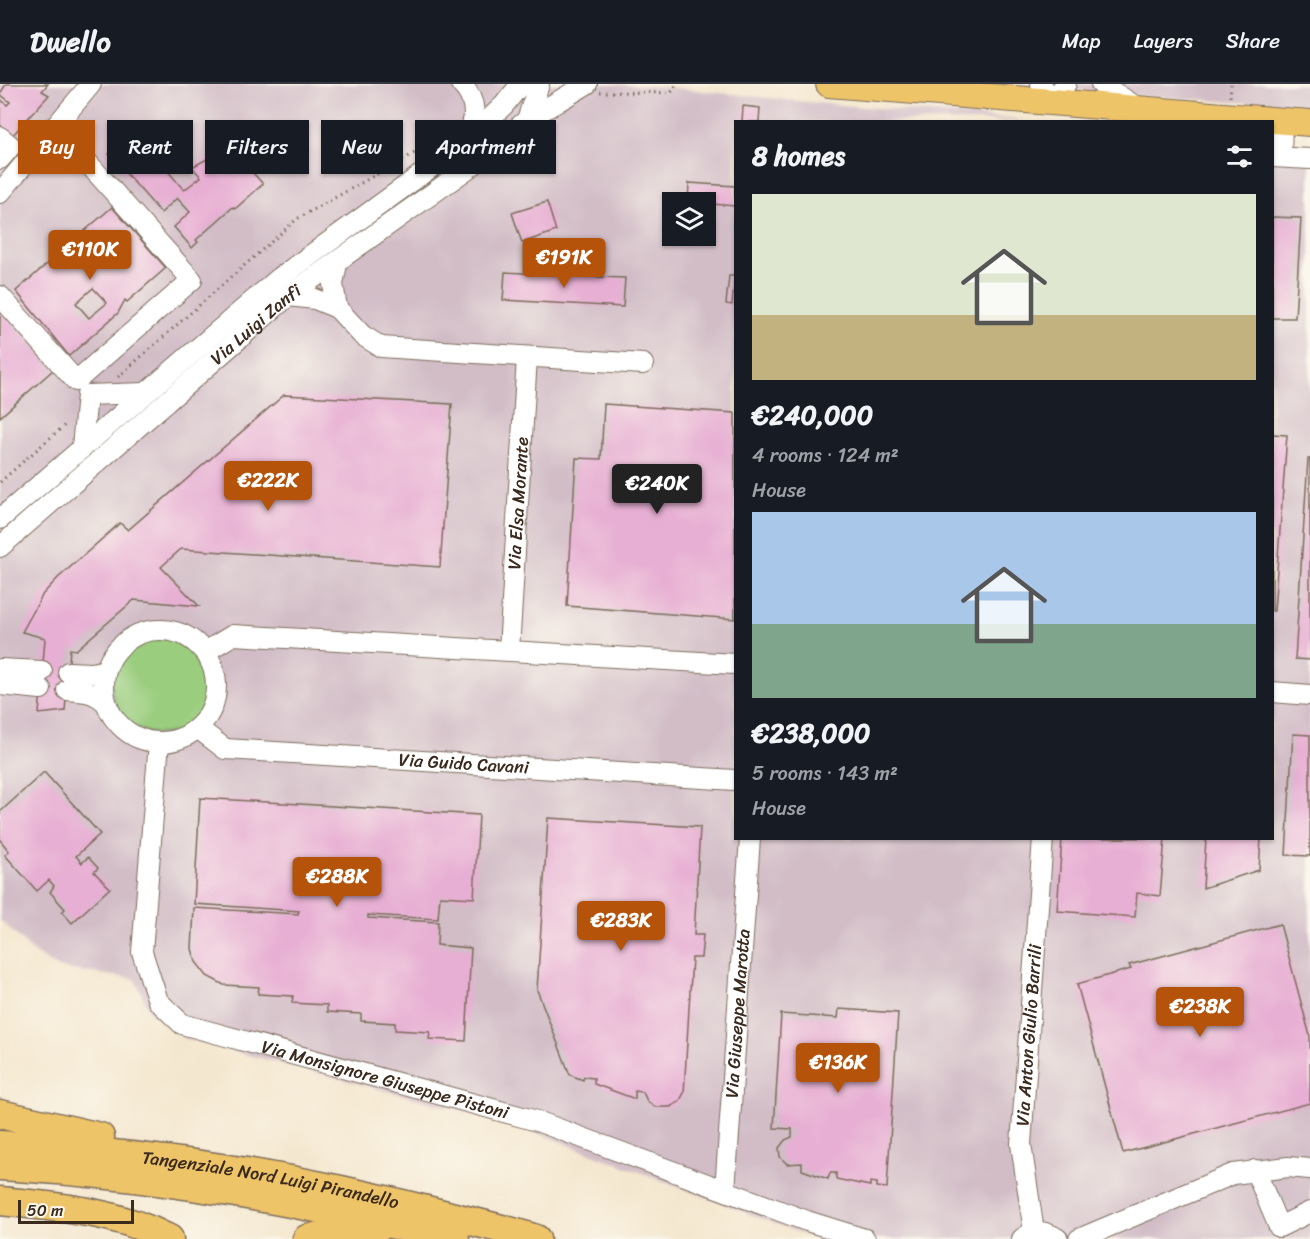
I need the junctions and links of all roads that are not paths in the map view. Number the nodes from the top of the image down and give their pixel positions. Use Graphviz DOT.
graph roads {
  1 [pos="91,84"];
  2 [pos="461,84"];
  3 [pos="521,84"];
  4 [pos="539,84"];
  5 [pos="587,84"];
  6 [pos="829,84"];
  7 [pos="923,84"];
  8 [pos="1101,84"];
  9 [pos="896,89"];
  10 [pos="1053,90"];
  11 [pos="1143,111"];
  12 [pos="60,120"];
  13 [pos="473,120"];
  14 [pos="488,120"];
  15 [pos="527,120"];
  16 [pos="1257,120"];
  17 [pos="1274,121"];
  18 [pos="1282,122"];
  19 [pos="1310,123"];
  20 [pos="0,137"];
  21 [pos="1276,157"];
  22 [pos="0,159"];
  23 [pos="1310,159"];
  24 [pos="18,171"];
  25 [pos="95,171"];
  26 [pos="422,174"];
  27 [pos="460,174"];
  28 [pos="0,193"];
  29 [pos="337,264"];
  30 [pos="0,296"];
  31 [pos="288,296"];
  32 [pos="337,308"];
  33 [pos="527,357"];
  34 [pos="643,364"];
  35 [pos="145,393"];
  36 [pos="87,394"];
  37 [pos="82,447"];
  38 [pos="0,519"];
  39 [pos="0,547"];
  40 [pos="509,650"];
  41 [pos="205,652"];
  42 [pos="734,664"];
  43 [pos="0,669"];
  44 [pos="106,670"];
  45 [pos="0,685"];
  46 [pos="1274,692"];
  47 [pos="1310,695"];
  48 [pos="106,702"];
  49 [pos="199,729"];
  50 [pos="159,742"];
  51 [pos="734,780"];
  52 [pos="750,840"];
  53 [pos="1043,840"];
  54 [pos="0,1114"];
  55 [pos="0,1145"];
  56 [pos="0,1166"];
  57 [pos="218,1167"];
  58 [pos="1310,1169"];
  59 [pos="1255,1170"];
  60 [pos="724,1190"];
  61 [pos="0,1201"];
  62 [pos="1310,1212"];
  63 [pos="1028,1236"];
  64 [pos="169,1239"];
  65 [pos="307,1239"];
  66 [pos="453,1239"];
  67 [pos="536,1239"];
  68 [pos="865,1239"];
  69 [pos="1059,1239"];
  70 [pos="1079,1239"];
  1 -- 12 [label="street"];
  2 -- 13 [label="street"];
  3 -- 14 [label="street, Via Luigi Zanfi"];
  4 -- 15 [label="street"];
  5 -- 15 [label="street, Via Luigi Zanfi"];
  6 -- 9 [label="main road"];
  7 -- 9 [label="street"];
  8 -- 11 [label="street"];
  9 -- 10 [label="main road"];
  10 -- 11 [label="main road"];
  11 -- 16 [label="main road"];
  17 -- 18 [label="main road"];
  18 -- 19 [label="main road"];
  18 -- 21 [label="street"];
  20 -- 22 [label="street"];
  21 -- 23 [label="street"];
  24 -- 28 [label="street"];
  25 -- 36 [label="street"];
  26 -- 35 [label="street, Via Luigi Zanfi"];
  27 -- 29 [label="street, Via Luigi Zanfi"];
  29 -- 31 [label="street, Via Luigi Zanfi"];
  29 -- 32 [label="street"];
  30 -- 36 [label="street"];
  31 -- 32 [label="street"];
  31 -- 39 [label="street, Via Luigi Zanfi"];
  32 -- 33 [label="street"];
  33 -- 34 [label="street"];
  33 -- 40 [label="street, Via Elsa Morante"];
  35 -- 36 [label="street"];
  35 -- 37 [label="street, Via Luigi Zanfi"];
  36 -- 37 [label="street"];
  37 -- 38 [label="street, Via Luigi Zanfi"];
  40 -- 41 [label="street"];
  40 -- 42 [label="street"];
  41 -- 44 [label="street"];
  41 -- 49 [label="street"];
  43 -- 45 [label="street"];
  44 -- 48 [label="street"];
  44 -- 48 [label="street"];
  46 -- 47 [label="street"];
  48 -- 50 [label="street"];
  49 -- 50 [label="street"];
  49 -- 51 [label="street, Via Guido Cavani"];
  50 -- 60 [label="street, Via Monsignore Giuseppe Pistoni"];
  52 -- 60 [label="street, Via Giuseppe Marotta"];
  53 -- 63 [label="street, Via Anton Giulio Barrili"];
  54 -- 57 [label="highway"];
  55 -- 57 [label="highway, Tangenziale Nord Luigi Pirandello"];
  56 -- 66 [label="highway, Tangenziale Nord Luigi Pirandello"];
  57 -- 67 [label="highway, Tangenziale Nord Luigi Pirandello"];
  58 -- 59 [label="street"];
  59 -- 62 [label="street"];
  59 -- 70 [label="street"];
  60 -- 68 [label="street, Via Monsignore Giuseppe Pistoni"];
  61 -- 64 [label="highway"];
  63 -- 69 [label="street"];
  65 -- 66 [label="highway"];
}
